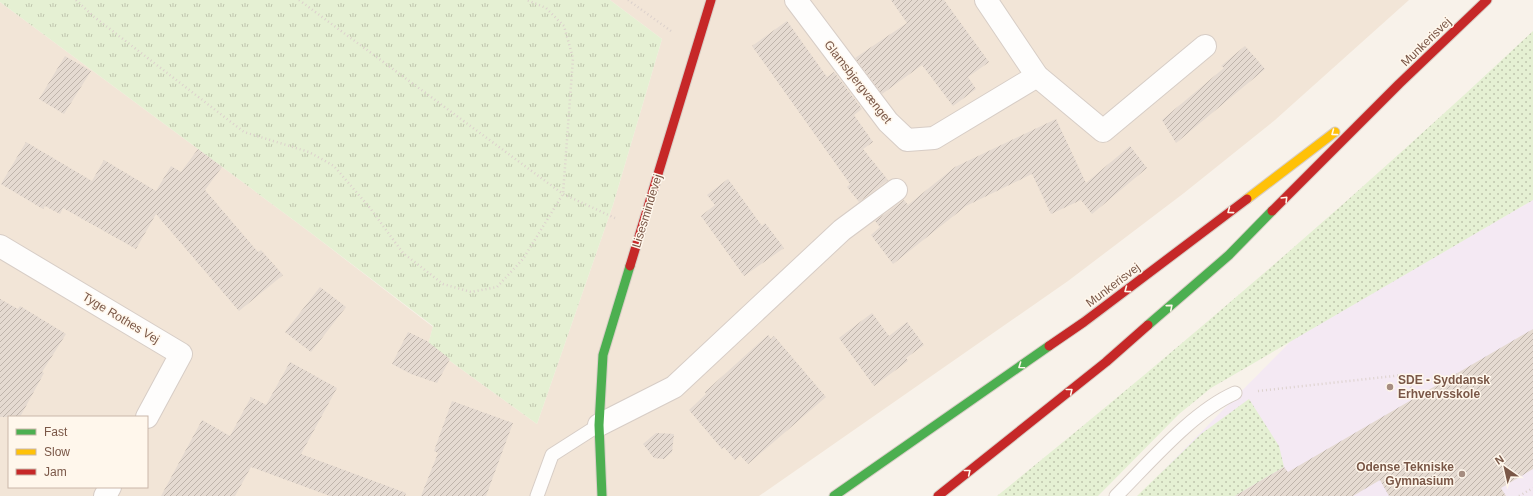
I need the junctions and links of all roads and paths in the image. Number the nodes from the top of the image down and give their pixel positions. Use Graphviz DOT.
graph roads {
  1 [pos="76,0"];
  2 [pos="299,0"];
  3 [pos="527,0"];
  4 [pos="628,0"];
  5 [pos="711,0"];
  6 [pos="796,0"];
  7 [pos="986,0"];
  8 [pos="1487,0"];
  9 [pos="1205,46"];
  10 [pos="696,48"];
  11 [pos="1037,76"];
  12 [pos="1399,84"];
  13 [pos="896,190"];
  14 [pos="563,194"];
  15 [pos="641,230"];
  16 [pos="0,246"];
  17 [pos="1235,393"];
  18 [pos="1417,397"];
  19 [pos="148,416"];
  20 [pos="598,425"];
  21 [pos="1533,488"];
  22 [pos="537,496"];
  23 [pos="602,496"];
  24 [pos="834,496"];
  25 [pos="938,496"];
  26 [pos="1116,496"];
  27 [pos="1520,496"];
  1 -- 14 [label="path"];
  2 -- 14 [label="path"];
  3 -- 14 [label="path"];
  4 -- 10 [label="path"];
  5 -- 10 [label="main road, Lisesmindevej"];
  6 -- 11 [label="street, Glamsbjergvænget"];
  7 -- 11 [label="street"];
  8 -- 12 [label="main road, Munkerisvej"];
  9 -- 11 [label="street"];
  10 -- 15 [label="main road, Lisesmindevej"];
  12 -- 24 [label="main road, Munkerisvej, one-way"];
  25 -- 12 [label="main road, Munkerisvej, one-way"];
  13 -- 20 [label="street"];
  14 -- 15 [label="path"];
  15 -- 20 [label="main road, Lisesmindevej"];
  16 -- 19 [label="street, Tyge Rothes Vej"];
  17 -- 18 [label="path"];
  17 -- 26 [label="lane"];
  20 -- 22 [label="lane"];
  20 -- 23 [label="main road, Lisesmindevej"];
  21 -- 27 [label="path"];
}
